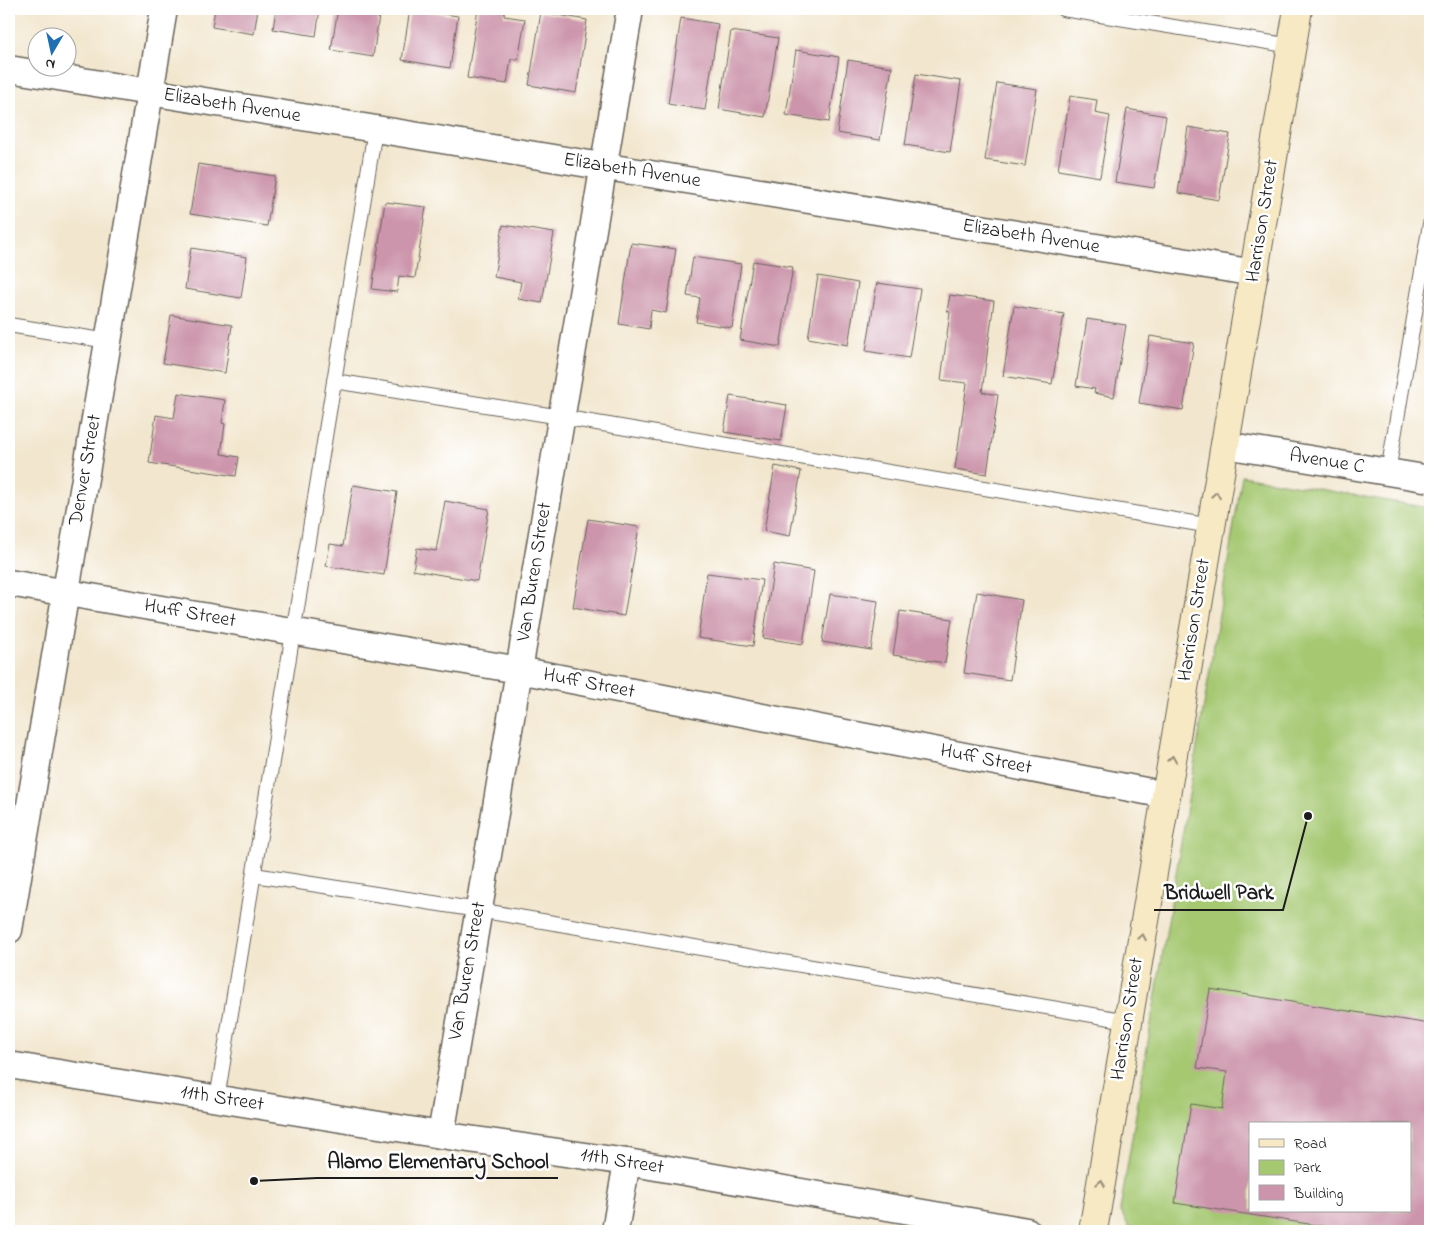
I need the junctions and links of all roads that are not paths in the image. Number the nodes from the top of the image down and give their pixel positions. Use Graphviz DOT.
graph roads {
  1 [pos="164,9"];
  2 [pos="630,9"];
  3 [pos="1063,9"];
  4 [pos="1298,9"];
  5 [pos="1292,46"];
  6 [pos="9,70"];
  7 [pos="150,92"];
  8 [pos="375,130"];
  9 [pos="604,167"];
  10 [pos="1430,224"];
  11 [pos="1254,273"];
  12 [pos="9,324"];
  13 [pos="108,341"];
  14 [pos="334,381"];
  15 [pos="561,417"];
  16 [pos="1225,445"];
  17 [pos="1388,472"];
  18 [pos="1430,479"];
  19 [pos="1211,526"];
  20 [pos="9,584"];
  21 [pos="65,593"];
  22 [pos="293,632"];
  23 [pos="519,670"];
  24 [pos="1166,795"];
  25 [pos="16,839"];
  26 [pos="254,875"];
  27 [pos="478,910"];
  28 [pos="9,930"];
  29 [pos="1128,1021"];
  30 [pos="9,1065"];
  31 [pos="217,1099"];
  32 [pos="440,1135"];
  33 [pos="628,1162"];
  34 [pos="615,1231"];
  35 [pos="1027,1231"];
  36 [pos="1093,1231"];
  1 -- 7 [label="street, Denver Street"];
  2 -- 9 [label="street, Van Buren Street"];
  3 -- 5 [label="lane"];
  4 -- 5 [label="street, Harrison Street"];
  5 -- 11 [label="street, Harrison Street"];
  6 -- 7 [label="street, Elizabeth Avenue"];
  7 -- 8 [label="street, Elizabeth Avenue"];
  7 -- 13 [label="street, Denver Street"];
  8 -- 9 [label="street, Elizabeth Avenue"];
  8 -- 14 [label="lane"];
  9 -- 11 [label="street, Elizabeth Avenue"];
  9 -- 15 [label="street, Van Buren Street"];
  10 -- 17 [label="lane"];
  11 -- 16 [label="street, Harrison Street"];
  12 -- 13 [label="lane"];
  13 -- 21 [label="street, Denver Street"];
  14 -- 15 [label="lane"];
  14 -- 22 [label="lane"];
  15 -- 19 [label="lane"];
  15 -- 23 [label="street, Van Buren Street"];
  16 -- 17 [label="street, Avenue C"];
  19 -- 16 [label="street, Harrison Street, one-way"];
  17 -- 18 [label="street, Avenue C"];
  24 -- 19 [label="street, Harrison Street, one-way"];
  20 -- 21 [label="street, Huff Street"];
  21 -- 22 [label="street, Huff Street"];
  21 -- 25 [label="street, Denver Street"];
  22 -- 23 [label="street, Huff Street"];
  22 -- 26 [label="lane"];
  23 -- 24 [label="street, Huff Street"];
  23 -- 27 [label="street, Van Buren Street"];
  29 -- 24 [label="street, Harrison Street, one-way"];
  25 -- 28 [label="street, Denver Street"];
  26 -- 27 [label="lane"];
  26 -- 31 [label="lane"];
  27 -- 29 [label="lane"];
  27 -- 32 [label="street, Van Buren Street"];
  36 -- 29 [label="street, Harrison Street, one-way"];
  30 -- 31 [label="street, 11th Street"];
  31 -- 32 [label="street, 11th Street"];
  32 -- 33 [label="street, 11th Street"];
  33 -- 34 [label="street"];
  33 -- 35 [label="street, 11th Street"];
}
